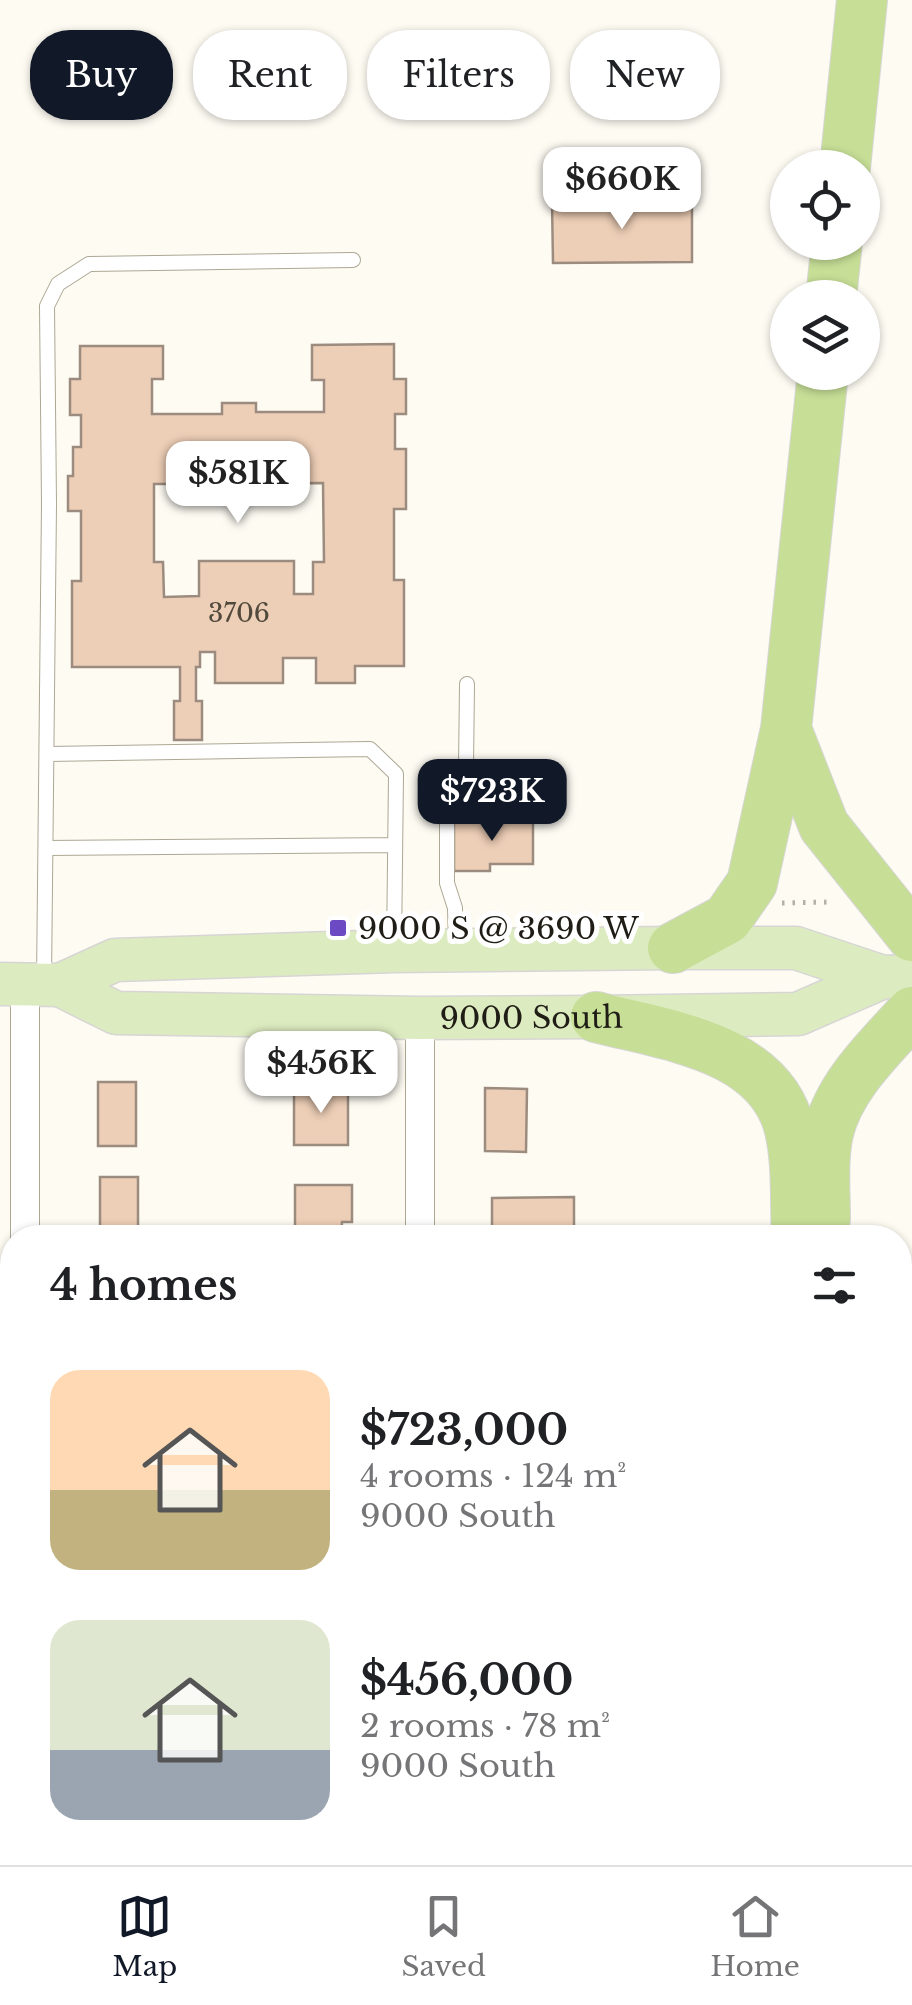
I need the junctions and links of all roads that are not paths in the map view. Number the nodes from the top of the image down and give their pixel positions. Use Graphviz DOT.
graph roads {
  1 [pos="862,0"];
  2 [pos="847,150"];
  3 [pos="353,260"];
  4 [pos="822,390"];
  5 [pos="467,684"];
  6 [pos="786,729"];
  7 [pos="47,754"];
  8 [pos="395,845"];
  9 [pos="46,848"];
  10 [pos="912,936"];
  11 [pos="673,948"];
  12 [pos="394,951"];
  13 [pos="456,951"];
  14 [pos="32,984"];
  15 [pos="902,988"];
  16 [pos="596,1017"];
  17 [pos="420,1018"];
  18 [pos="26,1225"];
  19 [pos="420,1225"];
  20 [pos="796,1225"];
  21 [pos="826,1225"];
  1 -- 2 [label="highway"];
  3 -- 7 [label="lane"];
  4 -- 6 [label="highway"];
  5 -- 13 [label="lane"];
  6 -- 10 [label="highway"];
  6 -- 11 [label="highway"];
  7 -- 8 [label="lane"];
  7 -- 9 [label="lane"];
  8 -- 9 [label="lane"];
  8 -- 12 [label="lane"];
  9 -- 14 [label="lane"];
  11 -- 13 [label="main road"];
  11 -- 15 [label="main road"];
  12 -- 13 [label="main road"];
  12 -- 14 [label="main road"];
  14 -- 17 [label="main road, 9000 South"];
  14 -- 18 [label="street"];
  15 -- 16 [label="main road, 9000 South"];
  15 -- 21 [label="highway"];
  16 -- 17 [label="main road, 9000 South"];
  16 -- 20 [label="highway"];
  17 -- 19 [label="street"];
}
